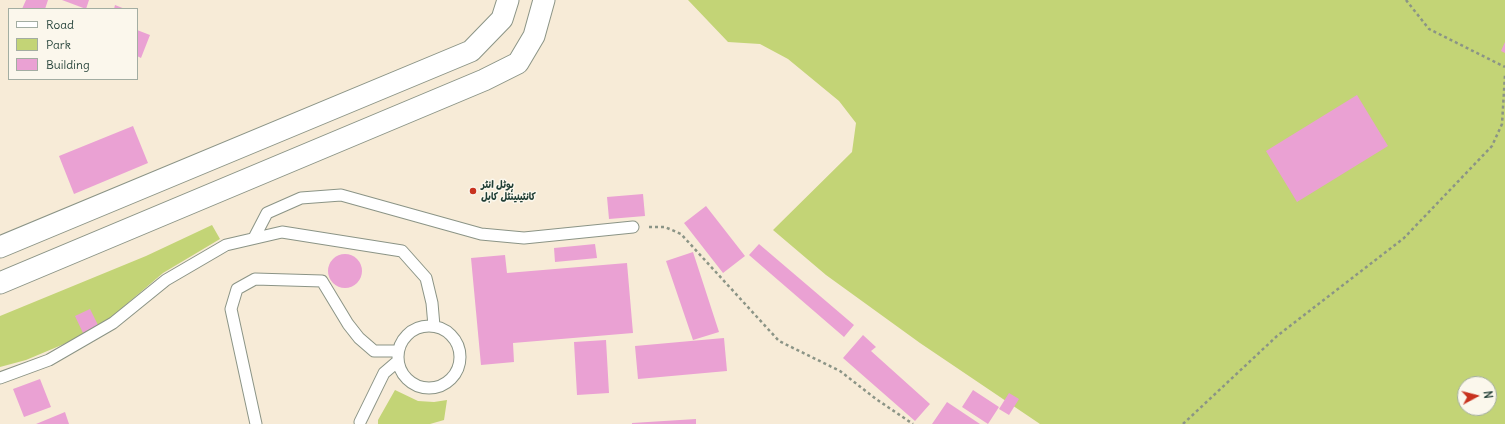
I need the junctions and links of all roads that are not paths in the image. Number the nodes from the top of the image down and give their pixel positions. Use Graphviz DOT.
graph roads {
  1 [pos="508,0"];
  2 [pos="544,0"];
  3 [pos="264,137"];
  4 [pos="276,167"];
  5 [pos="633,227"];
  6 [pos="254,238"];
  7 [pos="0,247"];
  8 [pos="0,283"];
  9 [pos="434,326"];
  10 [pos="398,356"];
  11 [pos="0,378"];
  12 [pos="360,422"];
  13 [pos="256,424"];
  1 -- 3 [label="street"];
  2 -- 4 [label="street"];
  3 -- 4 [label="street"];
  3 -- 7 [label="street"];
  4 -- 8 [label="street"];
  5 -- 6 [label="lane"];
  6 -- 9 [label="lane"];
  6 -- 11 [label="lane"];
  9 -- 10 [label="lane"];
  9 -- 10 [label="lane"];
  10 -- 12 [label="lane"];
  10 -- 13 [label="lane"];
}
